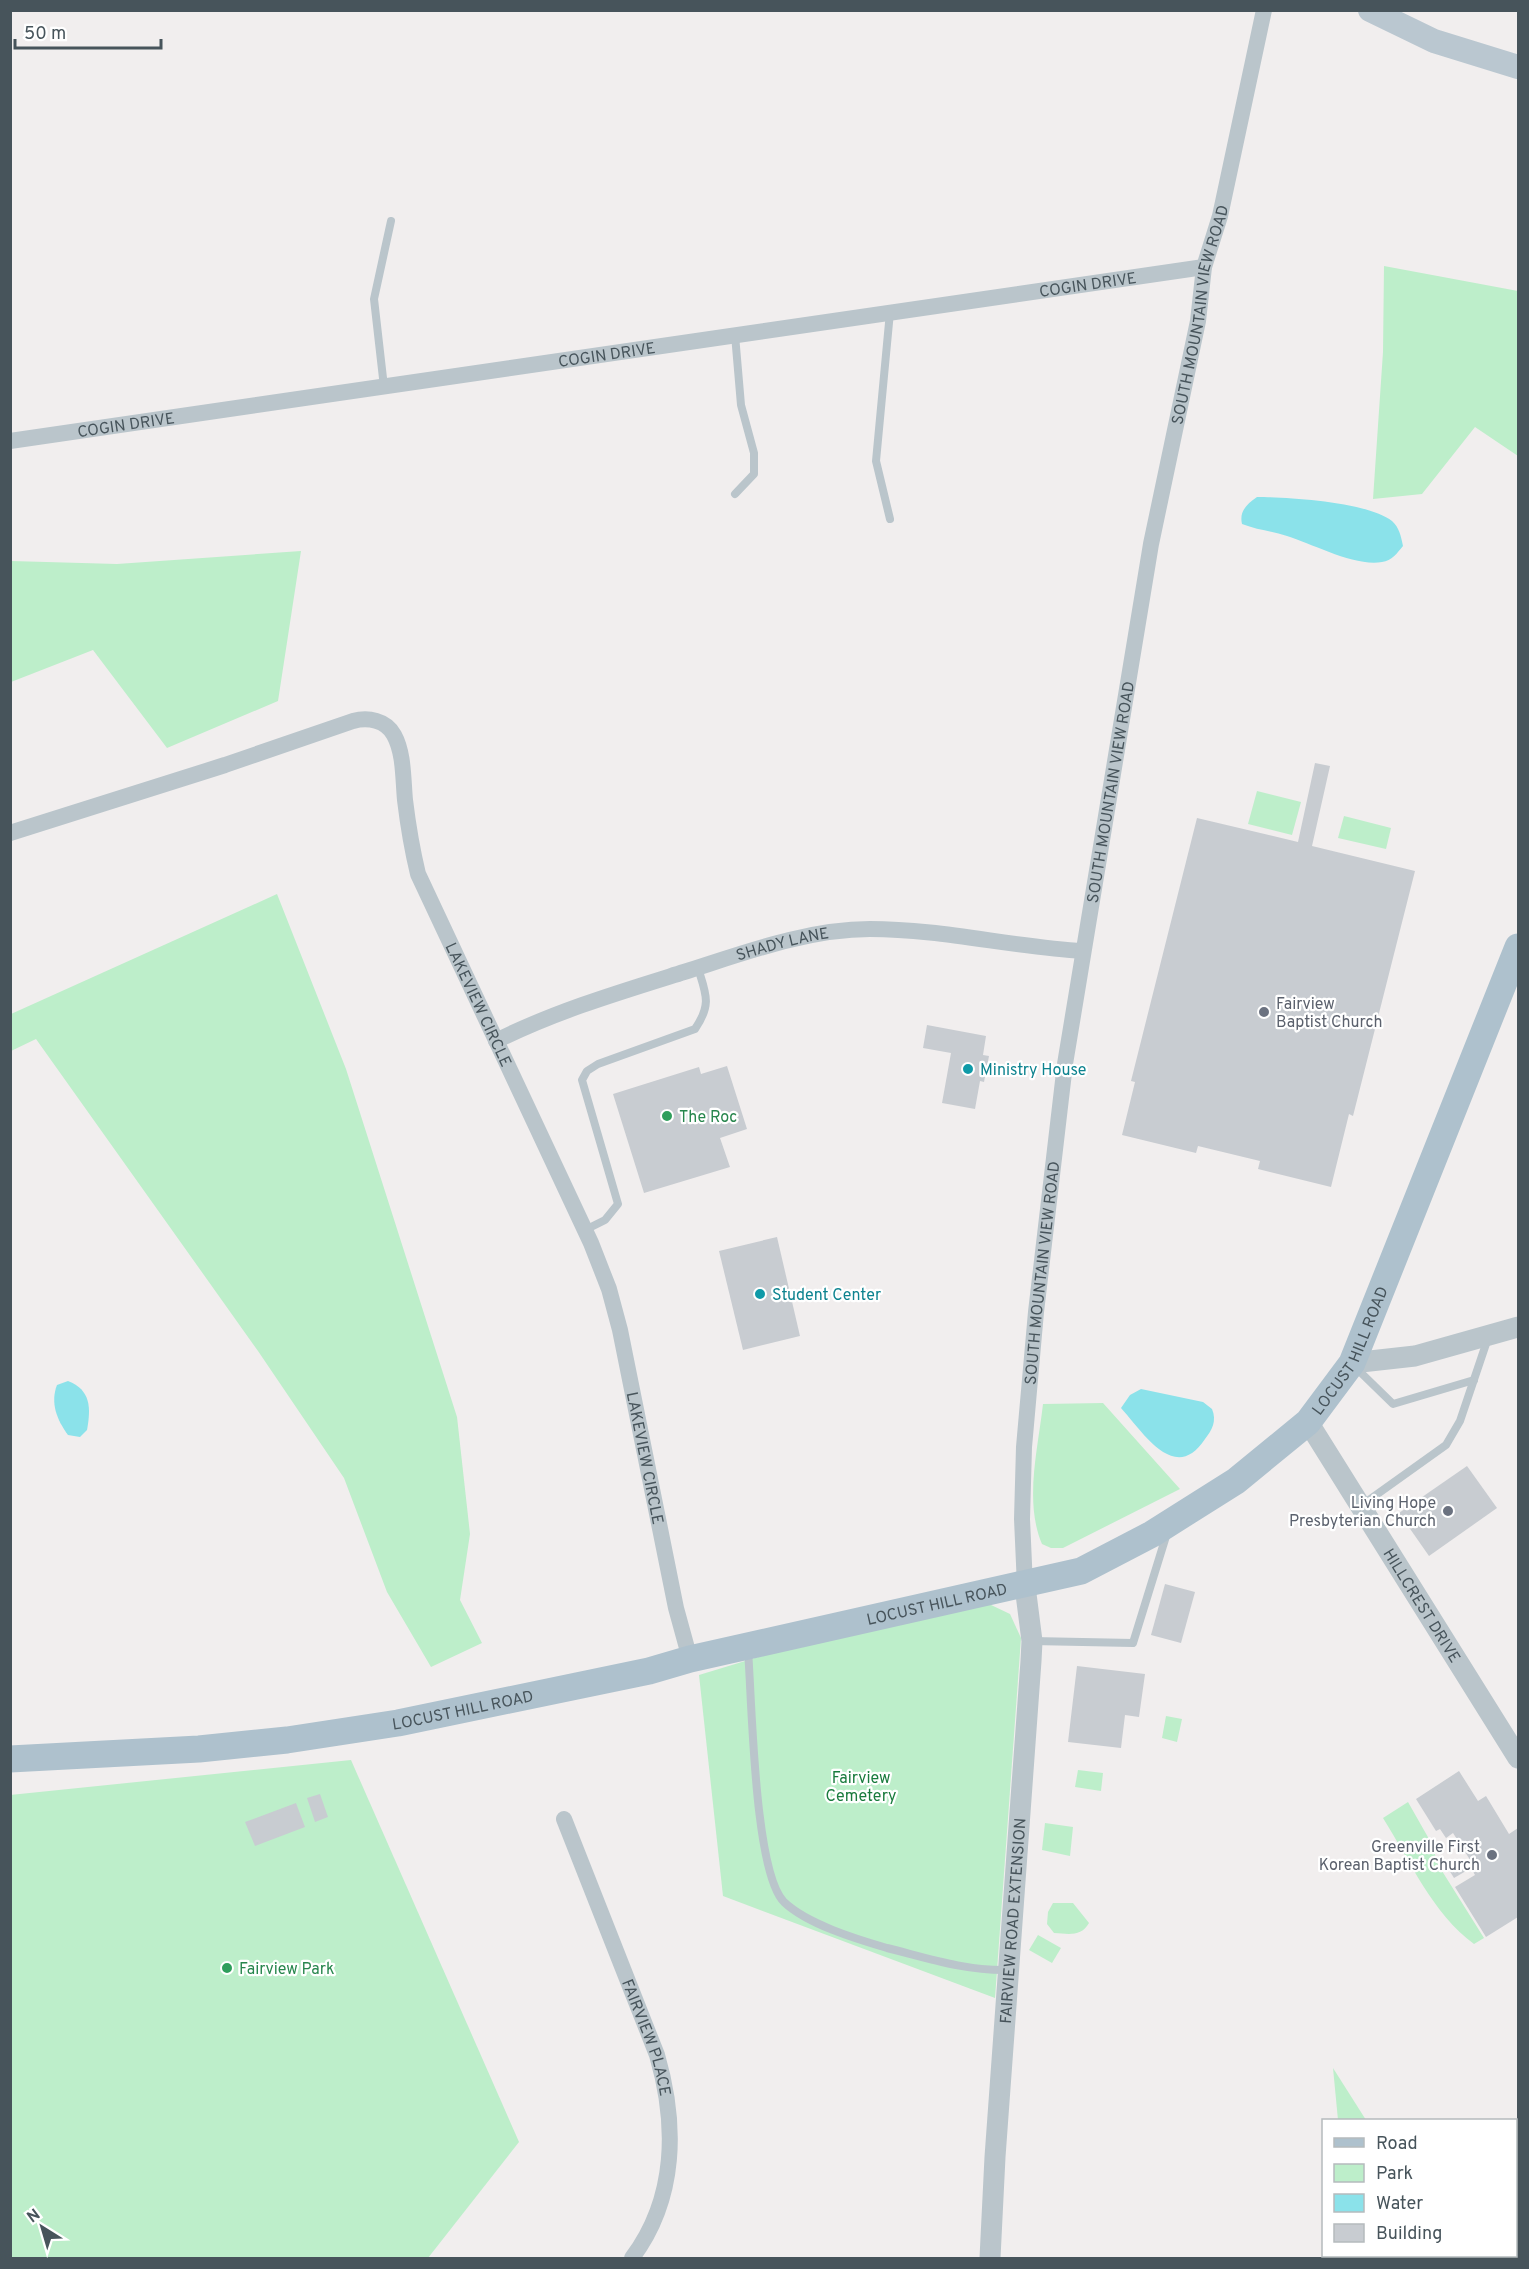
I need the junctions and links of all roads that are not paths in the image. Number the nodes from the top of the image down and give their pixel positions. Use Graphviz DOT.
graph roads {
  1 [pos="1264,10"];
  2 [pos="1370,10"];
  3 [pos="1518,67"];
  4 [pos="391,221"];
  5 [pos="1204,267"];
  6 [pos="890,311"];
  7 [pos="735,335"];
  8 [pos="384,387"];
  9 [pos="10,441"];
  10 [pos="735,494"];
  11 [pos="890,519"];
  12 [pos="10,833"];
  13 [pos="1518,947"];
  14 [pos="1083,951"];
  15 [pos="698,968"];
  16 [pos="496,1041"];
  17 [pos="585,1230"];
  18 [pos="1518,1327"];
  19 [pos="1488,1337"];
  20 [pos="1352,1363"];
  21 [pos="1474,1380"];
  22 [pos="1308,1422"];
  23 [pos="1362,1505"];
  24 [pos="1170,1524"];
  25 [pos="1025,1586"];
  26 [pos="1032,1641"];
  27 [pos="748,1648"];
  28 [pos="690,1659"];
  29 [pos="1518,1758"];
  30 [pos="10,1759"];
  31 [pos="564,1819"];
  32 [pos="1009,1970"];
  33 [pos="632,2259"];
  34 [pos="990,2259"];
  1 -- 5 [label="street, SOUTH MOUNTAIN VIEW ROAD"];
  2 -- 3 [label="main road"];
  4 -- 8 [label="lane"];
  5 -- 6 [label="street, COGIN DRIVE"];
  5 -- 14 [label="street, SOUTH MOUNTAIN VIEW ROAD"];
  6 -- 7 [label="street, COGIN DRIVE"];
  6 -- 11 [label="lane"];
  7 -- 8 [label="street, COGIN DRIVE"];
  7 -- 10 [label="lane"];
  8 -- 9 [label="street, COGIN DRIVE"];
  12 -- 16 [label="street, LAKEVIEW CIRCLE"];
  13 -- 20 [label="main road, LOCUST HILL ROAD"];
  14 -- 15 [label="street, SHADY LANE"];
  14 -- 25 [label="street, SOUTH MOUNTAIN VIEW ROAD"];
  15 -- 16 [label="street, SHADY LANE"];
  15 -- 17 [label="lane"];
  16 -- 17 [label="street, LAKEVIEW CIRCLE"];
  17 -- 28 [label="street, LAKEVIEW CIRCLE"];
  18 -- 19 [label="street"];
  19 -- 20 [label="street"];
  19 -- 21 [label="lane"];
  20 -- 21 [label="lane"];
  20 -- 22 [label="main road, LOCUST HILL ROAD"];
  21 -- 23 [label="lane"];
  22 -- 23 [label="street, HILLCREST DRIVE"];
  22 -- 24 [label="main road, LOCUST HILL ROAD"];
  23 -- 29 [label="street, HILLCREST DRIVE"];
  24 -- 25 [label="main road, LOCUST HILL ROAD"];
  24 -- 26 [label="lane"];
  25 -- 26 [label="street, FAIRVIEW ROAD EXTENSION"];
  25 -- 27 [label="main road, LOCUST HILL ROAD"];
  26 -- 32 [label="street, FAIRVIEW ROAD EXTENSION"];
  27 -- 28 [label="main road, LOCUST HILL ROAD"];
  27 -- 32 [label="lane"];
  28 -- 30 [label="main road, LOCUST HILL ROAD"];
  31 -- 33 [label="street, FAIRVIEW PLACE"];
  32 -- 34 [label="street, FAIRVIEW ROAD EXTENSION"];
}
